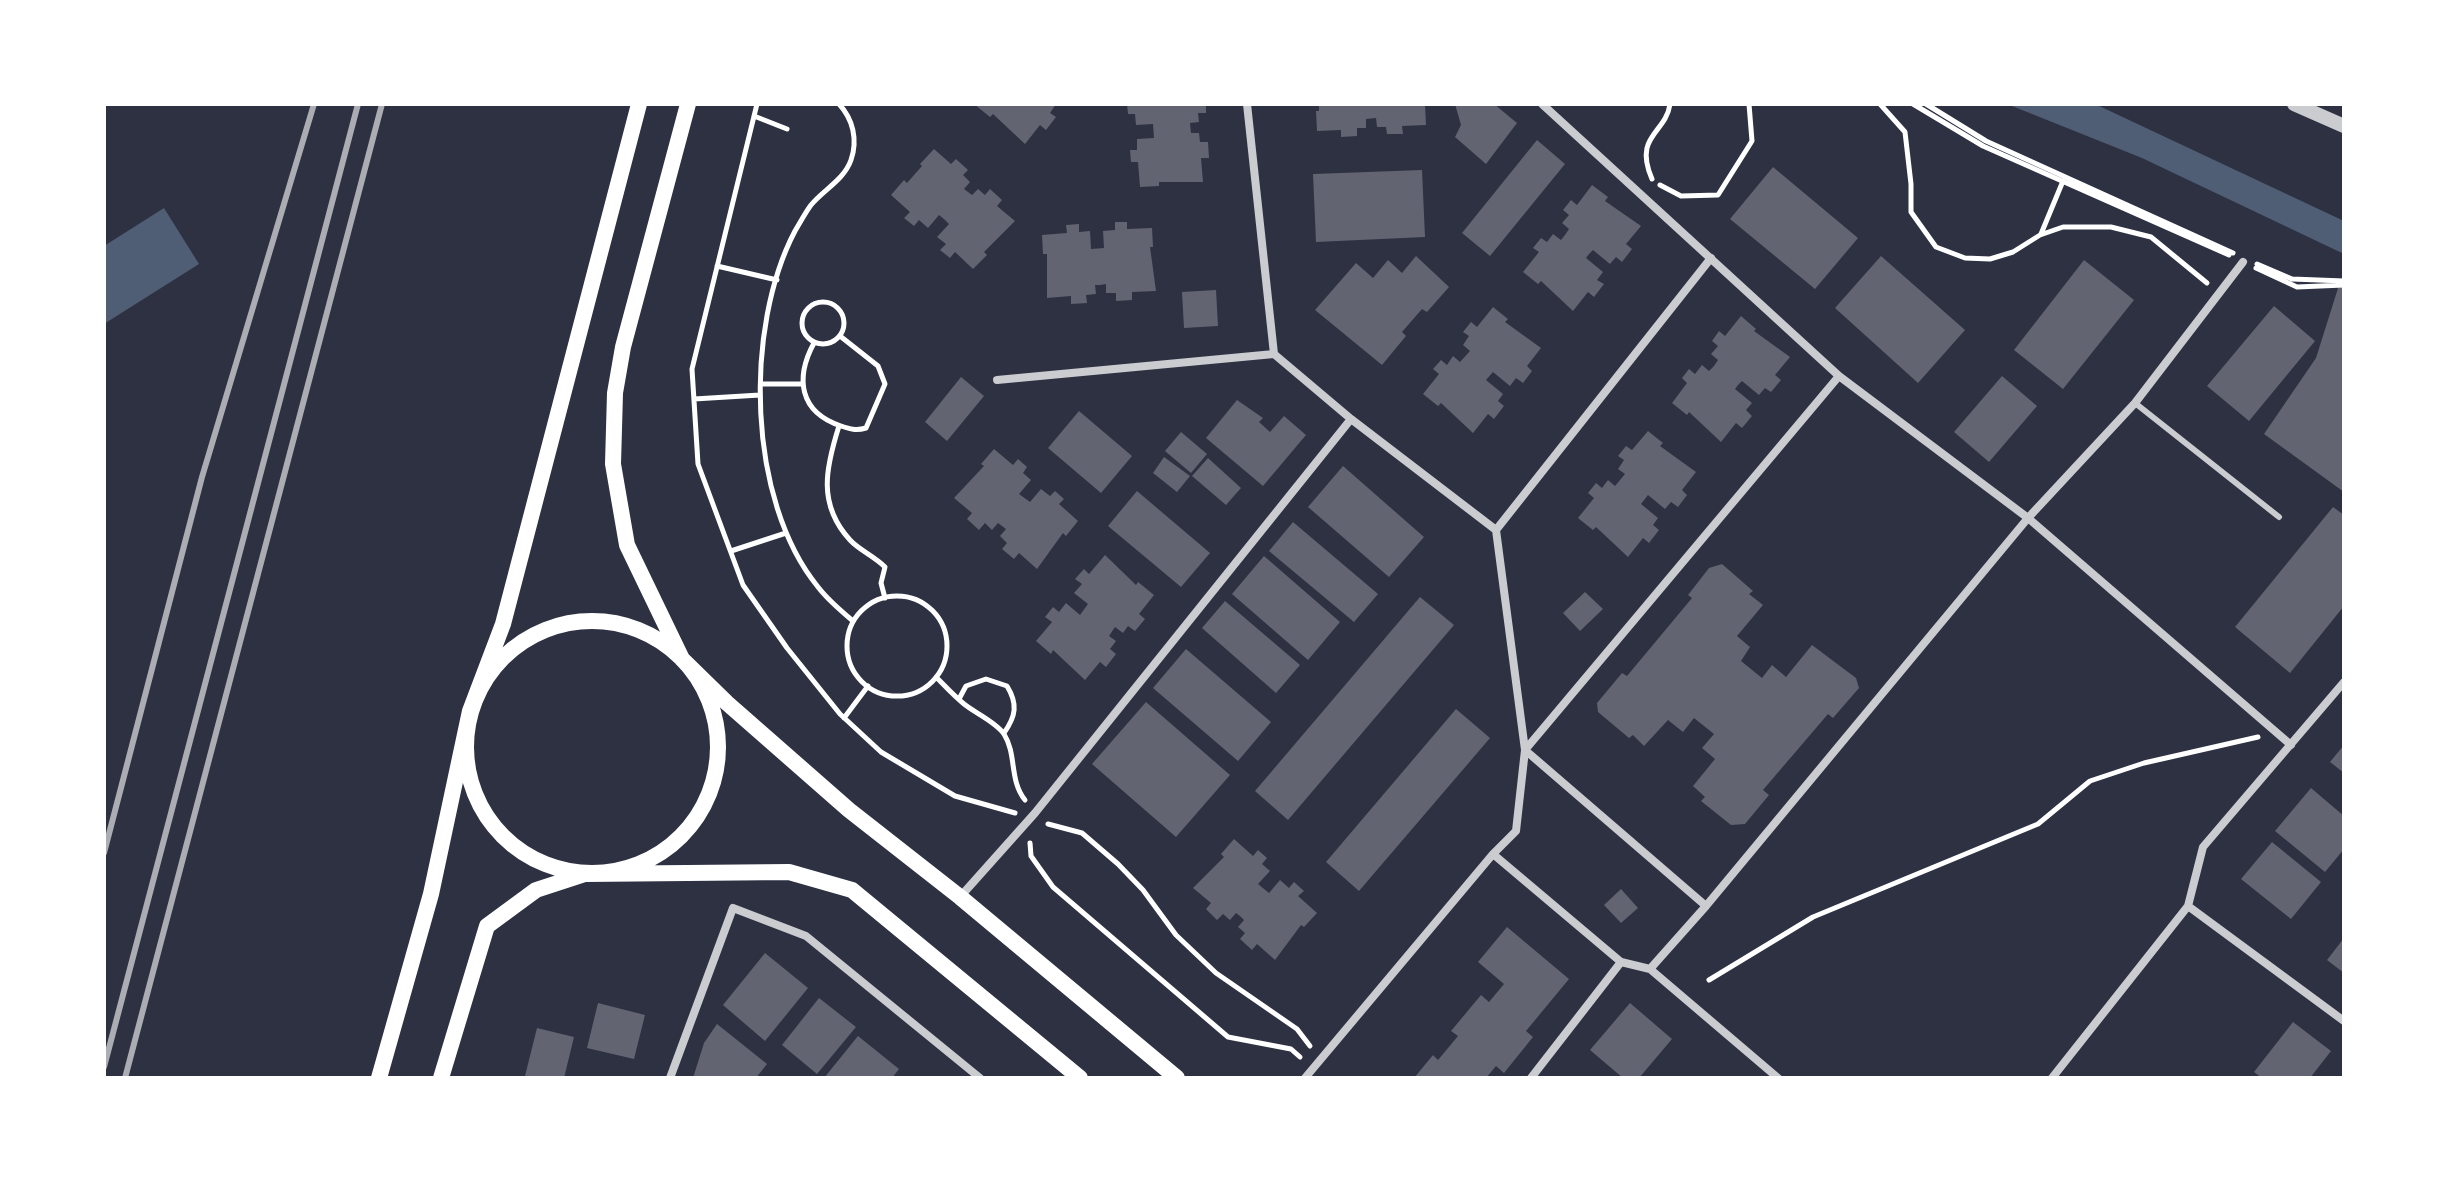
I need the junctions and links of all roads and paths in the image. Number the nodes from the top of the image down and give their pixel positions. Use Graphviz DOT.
graph roads {
  1 [pos="639,104"];
  2 [pos="688,104"];
  3 [pos="757,104"];
  4 [pos="839,104"];
  5 [pos="1247,104"];
  6 [pos="1542,104"];
  7 [pos="1670,104"];
  8 [pos="1749,104"];
  9 [pos="1880,104"];
  10 [pos="1913,104"];
  11 [pos="1926,104"];
  12 [pos="2294,104"];
  13 [pos="2316,109"];
  14 [pos="754,116"];
  15 [pos="2344,126"];
  16 [pos="787,129"];
  17 [pos="2063,181"];
  18 [pos="2040,235"];
  19 [pos="2233,253"];
  20 [pos="1711,258"];
  21 [pos="2246,261"];
  22 [pos="717,266"];
  23 [pos="777,280"];
  24 [pos="2344,283"];
  25 [pos="2220,293"];
  26 [pos="840,336"];
  27 [pos="814,343"];
  28 [pos="1274,354"];
  29 [pos="1839,376"];
  30 [pos="997,380"];
  31 [pos="761,384"];
  32 [pos="802,384"];
  33 [pos="760,395"];
  34 [pos="694,399"];
  35 [pos="2135,403"];
  36 [pos="1351,419"];
  37 [pos="839,426"];
  38 [pos="2279,517"];
  39 [pos="2028,518"];
  40 [pos="1496,530"];
  41 [pos="786,533"];
  42 [pos="731,551"];
  43 [pos="885,598"];
  44 [pos="853,621"];
  45 [pos="682,659"];
  46 [pos="936,677"];
  47 [pos="2344,682"];
  48 [pos="868,686"];
  49 [pos="959,699"];
  50 [pos="470,711"];
  51 [pos="844,718"];
  52 [pos="1004,733"];
  53 [pos="2261,737"];
  54 [pos="2291,745"];
  55 [pos="1525,750"];
  56 [pos="1035,813"];
  57 [pos="1028,823"];
  58 [pos="1493,854"];
  59 [pos="585,874"];
  60 [pos="960,897"];
  61 [pos="1706,906"];
  62 [pos="2188,906"];
  63 [pos="1621,962"];
  64 [pos="1650,969"];
  65 [pos="1709,980"];
  66 [pos="2344,1021"];
  67 [pos="1320,1060"];
  68 [pos="1313,1068"];
  69 [pos="379,1078"];
  70 [pos="441,1078"];
  71 [pos="670,1078"];
  72 [pos="980,1078"];
  73 [pos="1080,1078"];
  74 [pos="1177,1078"];
  75 [pos="1305,1078"];
  76 [pos="1531,1078"];
  77 [pos="1778,1078"];
  78 [pos="2052,1078"];
  1 -- 50 [label="main road"];
  2 -- 45 [label="main road"];
  3 -- 14 [label="path"];
  4 -- 23 [label="path"];
  5 -- 28 [label="street"];
  6 -- 20 [label="street"];
  7 -- 8 [label="path"];
  9 -- 18 [label="path"];
  10 -- 17 [label="path"];
  11 -- 19 [label="path"];
  12 -- 13 [label="street"];
  13 -- 15 [label="street"];
  14 -- 16 [label="path"];
  14 -- 22 [label="path"];
  17 -- 18 [label="path"];
  17 -- 21 [label="path"];
  18 -- 25 [label="path"];
  20 -- 29 [label="street"];
  20 -- 40 [label="street"];
  21 -- 24 [label="path"];
  21 -- 25 [label="street"];
  22 -- 23 [label="path"];
  22 -- 34 [label="path"];
  23 -- 31 [label="path"];
  25 -- 35 [label="street"];
  26 -- 27 [label="path"];
  26 -- 27 [label="path"];
  26 -- 37 [label="path"];
  27 -- 32 [label="path"];
  28 -- 30 [label="street"];
  28 -- 36 [label="street"];
  29 -- 39 [label="street"];
  29 -- 55 [label="street"];
  31 -- 32 [label="path"];
  31 -- 33 [label="path"];
  32 -- 37 [label="path"];
  33 -- 34 [label="path"];
  33 -- 41 [label="path"];
  34 -- 42 [label="path"];
  35 -- 38 [label="lane"];
  35 -- 39 [label="street"];
  36 -- 40 [label="street"];
  36 -- 56 [label="street"];
  37 -- 43 [label="path"];
  39 -- 54 [label="street"];
  39 -- 61 [label="street"];
  40 -- 55 [label="street"];
  41 -- 42 [label="path"];
  41 -- 44 [label="path"];
  42 -- 51 [label="path"];
  43 -- 44 [label="path"];
  43 -- 46 [label="path"];
  44 -- 48 [label="path"];
  45 -- 50 [label="main road"];
  45 -- 59 [label="main road"];
  45 -- 60 [label="main road"];
  46 -- 48 [label="path"];
  46 -- 49 [label="path"];
  47 -- 54 [label="street"];
  48 -- 51 [label="path"];
  49 -- 52 [label="path"];
  49 -- 52 [label="path"];
  50 -- 59 [label="main road"];
  50 -- 69 [label="main road"];
  51 -- 57 [label="path"];
  52 -- 56 [label="path"];
  53 -- 65 [label="path"];
  54 -- 62 [label="street"];
  55 -- 58 [label="street"];
  55 -- 61 [label="street"];
  56 -- 57 [label="street"];
  57 -- 60 [label="street"];
  57 -- 67 [label="path"];
  57 -- 68 [label="path"];
  58 -- 63 [label="street"];
  58 -- 67 [label="street"];
  59 -- 70 [label="main road"];
  59 -- 73 [label="main road"];
  60 -- 74 [label="main road"];
  61 -- 64 [label="street"];
  62 -- 66 [label="street"];
  62 -- 78 [label="street"];
  63 -- 64 [label="street"];
  63 -- 76 [label="street"];
  64 -- 77 [label="street"];
  67 -- 68 [label="street"];
  68 -- 75 [label="street"];
  71 -- 72 [label="street"];
}
